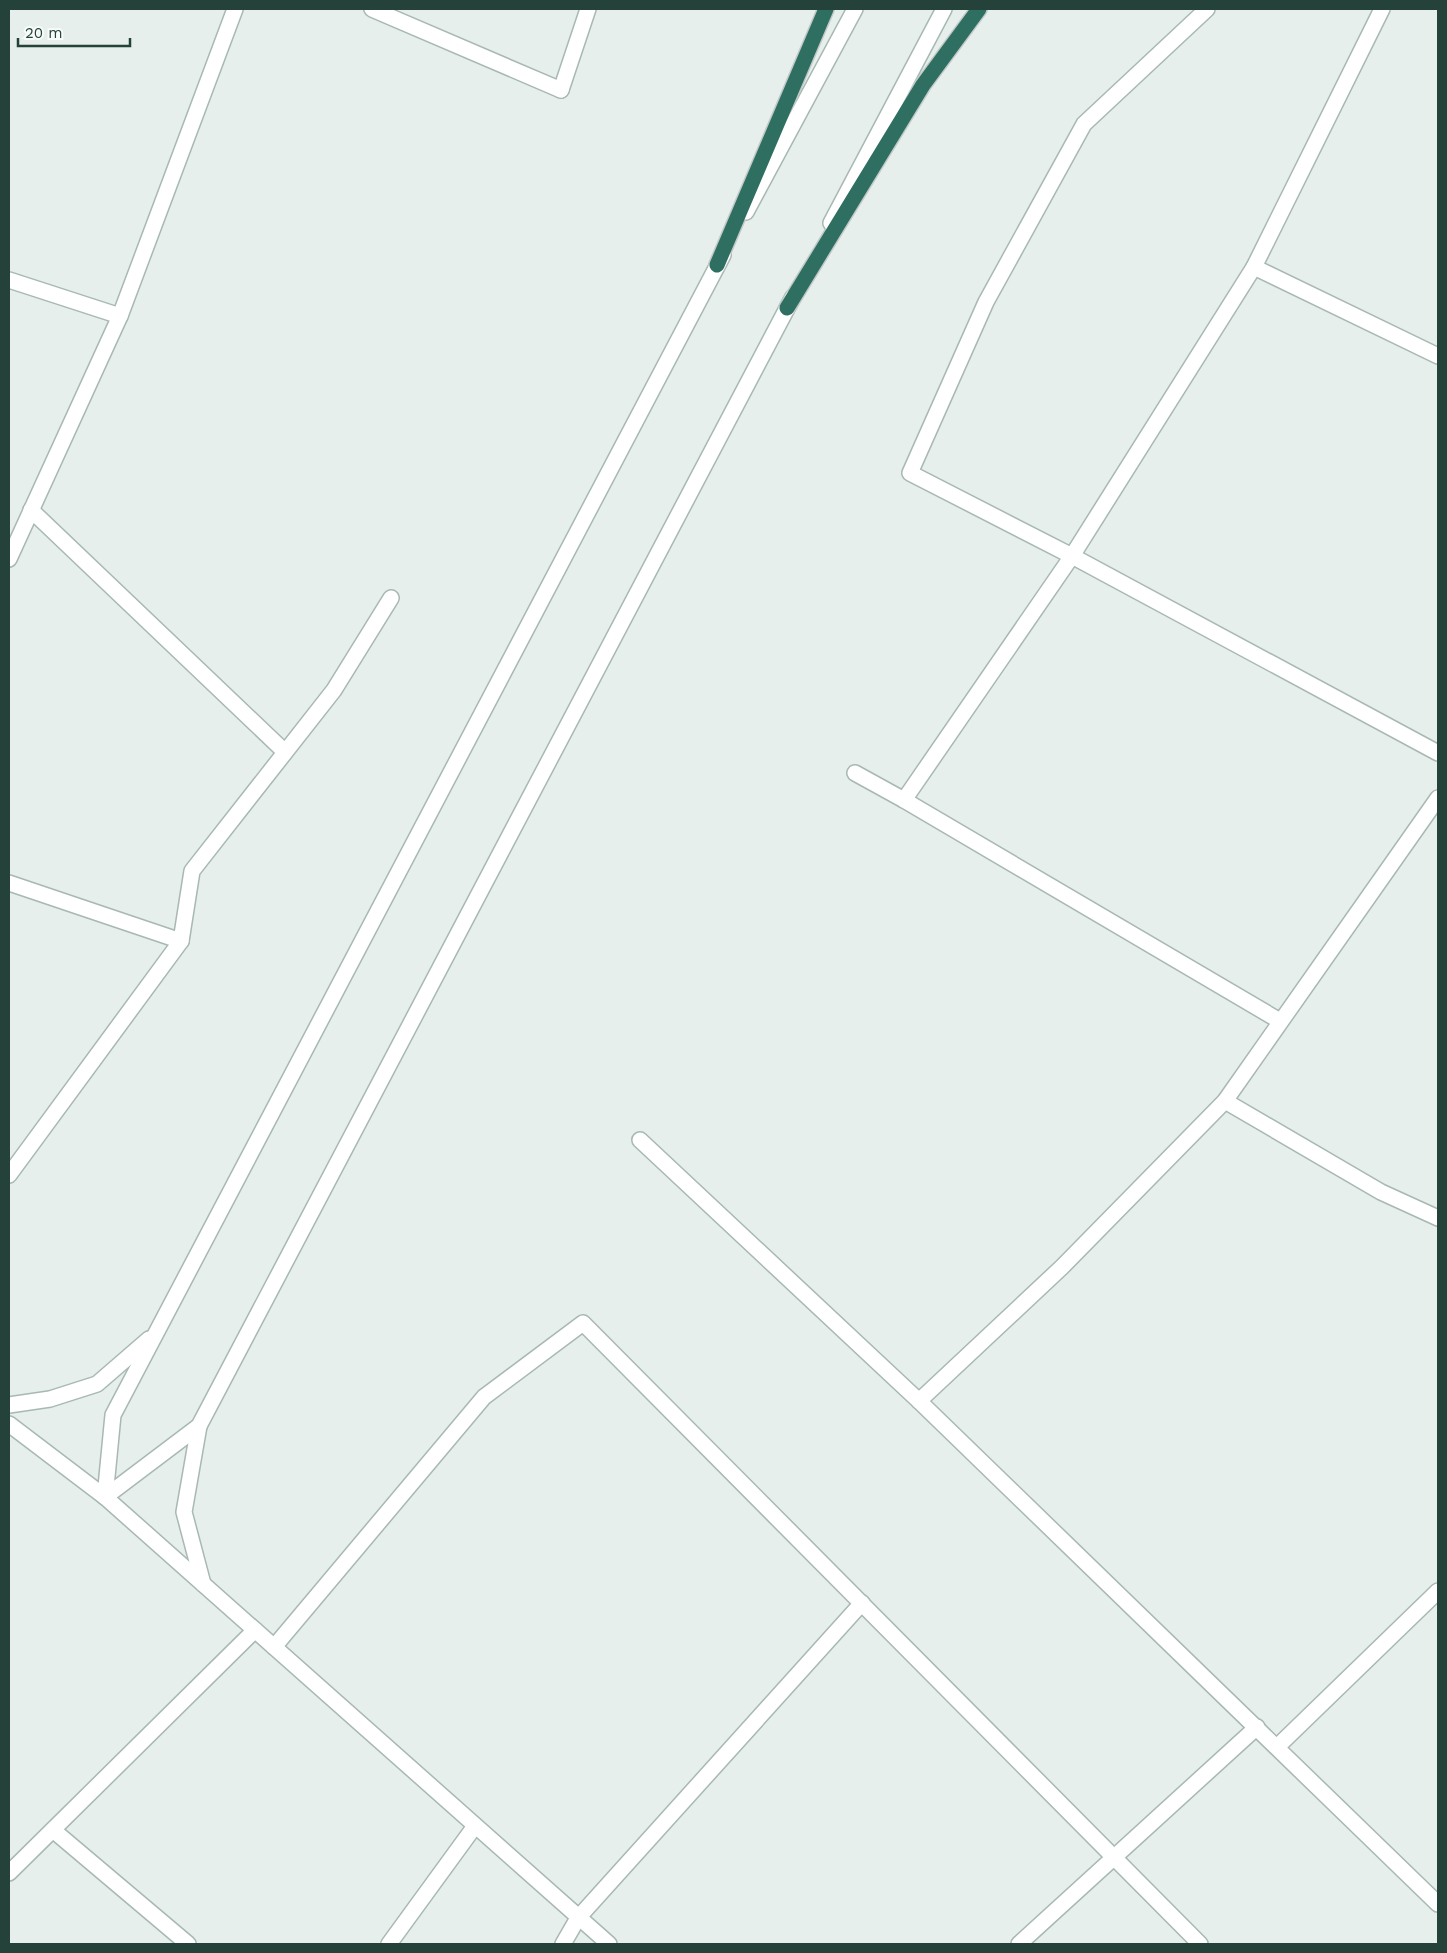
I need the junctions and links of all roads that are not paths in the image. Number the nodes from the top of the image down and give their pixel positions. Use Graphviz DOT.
graph roads {
  1 [pos="235,9"];
  2 [pos="372,9"];
  3 [pos="588,9"];
  4 [pos="826,9"];
  5 [pos="855,9"];
  6 [pos="944,9"];
  7 [pos="978,9"];
  8 [pos="1206,9"];
  9 [pos="1382,9"];
  10 [pos="717,265"];
  11 [pos="1254,267"];
  12 [pos="9,280"];
  13 [pos="787,308"];
  14 [pos="120,316"];
  15 [pos="1438,356"];
  16 [pos="31,510"];
  17 [pos="1072,556"];
  18 [pos="9,559"];
  19 [pos="391,598"];
  20 [pos="285,752"];
  21 [pos="1438,753"];
  22 [pos="855,773"];
  23 [pos="1438,798"];
  24 [pos="904,800"];
  25 [pos="9,882"];
  26 [pos="181,941"];
  27 [pos="1280,1021"];
  28 [pos="1225,1101"];
  29 [pos="640,1140"];
  30 [pos="9,1175"];
  31 [pos="1438,1218"];
  32 [pos="156,1333"];
  33 [pos="919,1401"];
  34 [pos="9,1405"];
  35 [pos="9,1424"];
  36 [pos="199,1426"];
  37 [pos="105,1496"];
  38 [pos="203,1584"];
  39 [pos="1438,1592"];
  40 [pos="862,1603"];
  41 [pos="255,1630"];
  42 [pos="274,1647"];
  43 [pos="1256,1727"];
  44 [pos="1277,1747"];
  45 [pos="475,1826"];
  46 [pos="53,1830"];
  47 [pos="1113,1857"];
  48 [pos="9,1873"];
  49 [pos="1438,1904"];
  50 [pos="578,1918"];
  51 [pos="188,1944"];
  52 [pos="389,1944"];
  53 [pos="564,1944"];
  54 [pos="609,1944"];
  55 [pos="1019,1944"];
  56 [pos="1200,1944"];
  1 -- 14 [label="street"];
  2 -- 3 [label="street"];
  4 -- 10 [label="highway"];
  5 -- 10 [label="street"];
  6 -- 13 [label="street"];
  7 -- 13 [label="highway"];
  8 -- 17 [label="street"];
  9 -- 11 [label="street"];
  10 -- 32 [label="street"];
  11 -- 15 [label="street"];
  11 -- 17 [label="street"];
  12 -- 14 [label="street"];
  13 -- 36 [label="street"];
  14 -- 16 [label="street"];
  16 -- 18 [label="street"];
  16 -- 20 [label="street"];
  17 -- 21 [label="street"];
  17 -- 24 [label="street"];
  19 -- 20 [label="street"];
  20 -- 26 [label="street"];
  22 -- 24 [label="street"];
  23 -- 27 [label="street"];
  24 -- 27 [label="street"];
  25 -- 26 [label="street"];
  26 -- 30 [label="street"];
  27 -- 28 [label="street"];
  28 -- 31 [label="street"];
  28 -- 33 [label="street"];
  29 -- 33 [label="street"];
  32 -- 34 [label="street"];
  32 -- 37 [label="street"];
  33 -- 43 [label="street"];
  35 -- 37 [label="street"];
  36 -- 37 [label="street"];
  36 -- 38 [label="street"];
  37 -- 38 [label="street"];
  38 -- 41 [label="street"];
  39 -- 44 [label="street"];
  40 -- 42 [label="street"];
  40 -- 47 [label="street"];
  40 -- 50 [label="street"];
  41 -- 42 [label="street"];
  41 -- 46 [label="street"];
  42 -- 45 [label="street"];
  43 -- 44 [label="street"];
  43 -- 47 [label="street"];
  44 -- 49 [label="street"];
  45 -- 50 [label="street"];
  45 -- 52 [label="street"];
  46 -- 48 [label="street"];
  46 -- 51 [label="street"];
  47 -- 55 [label="street"];
  47 -- 56 [label="street"];
  50 -- 53 [label="street"];
  50 -- 54 [label="street"];
}
